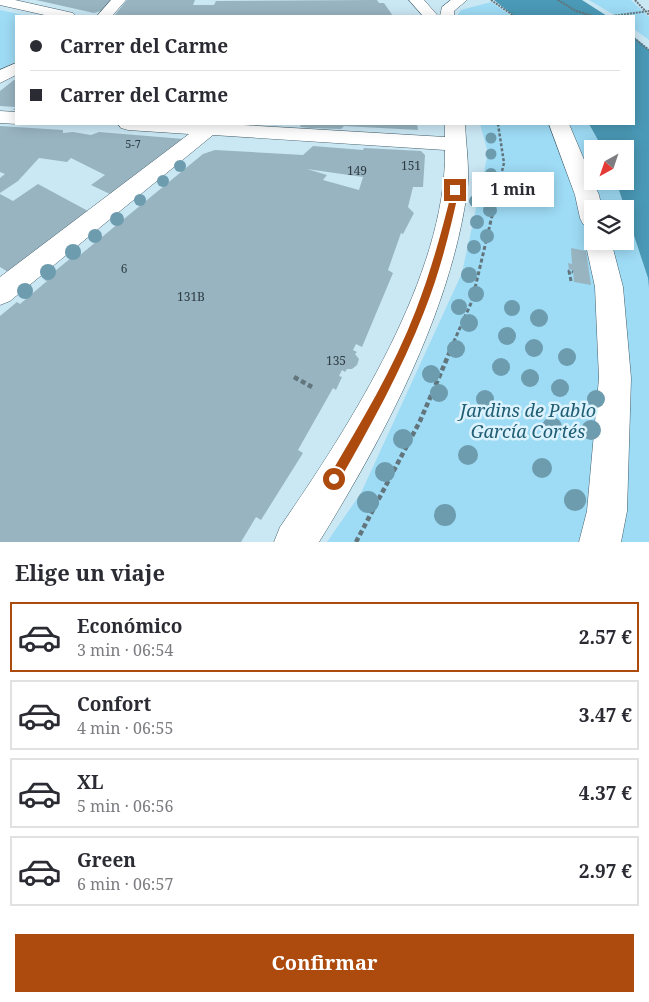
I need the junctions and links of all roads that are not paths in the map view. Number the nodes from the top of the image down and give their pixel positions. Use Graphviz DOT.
graph roads {
  1 [pos="120,0"];
  2 [pos="460,0"];
  3 [pos="0,1"];
  4 [pos="63,15"];
  5 [pos="105,15"];
  6 [pos="447,15"];
  7 [pos="15,69"];
  8 [pos="0,78"];
  9 [pos="0,117"];
  10 [pos="15,118"];
  11 [pos="154,125"];
  12 [pos="559,125"];
  13 [pos="210,128"];
  14 [pos="453,130"];
  15 [pos="588,200"];
  16 [pos="600,250"];
  17 [pos="0,293"];
  18 [pos="295,542"];
  19 [pos="600,542"];
  1 -- 5 [label="street"];
  2 -- 6 [label="street"];
  3 -- 4 [label="street"];
  7 -- 8 [label="street"];
  9 -- 10 [label="street"];
  11 -- 13 [label="street"];
  12 -- 15 [label="street"];
  13 -- 14 [label="street"];
  13 -- 17 [label="street"];
  14 -- 18 [label="street"];
  16 -- 19 [label="street"];
}
